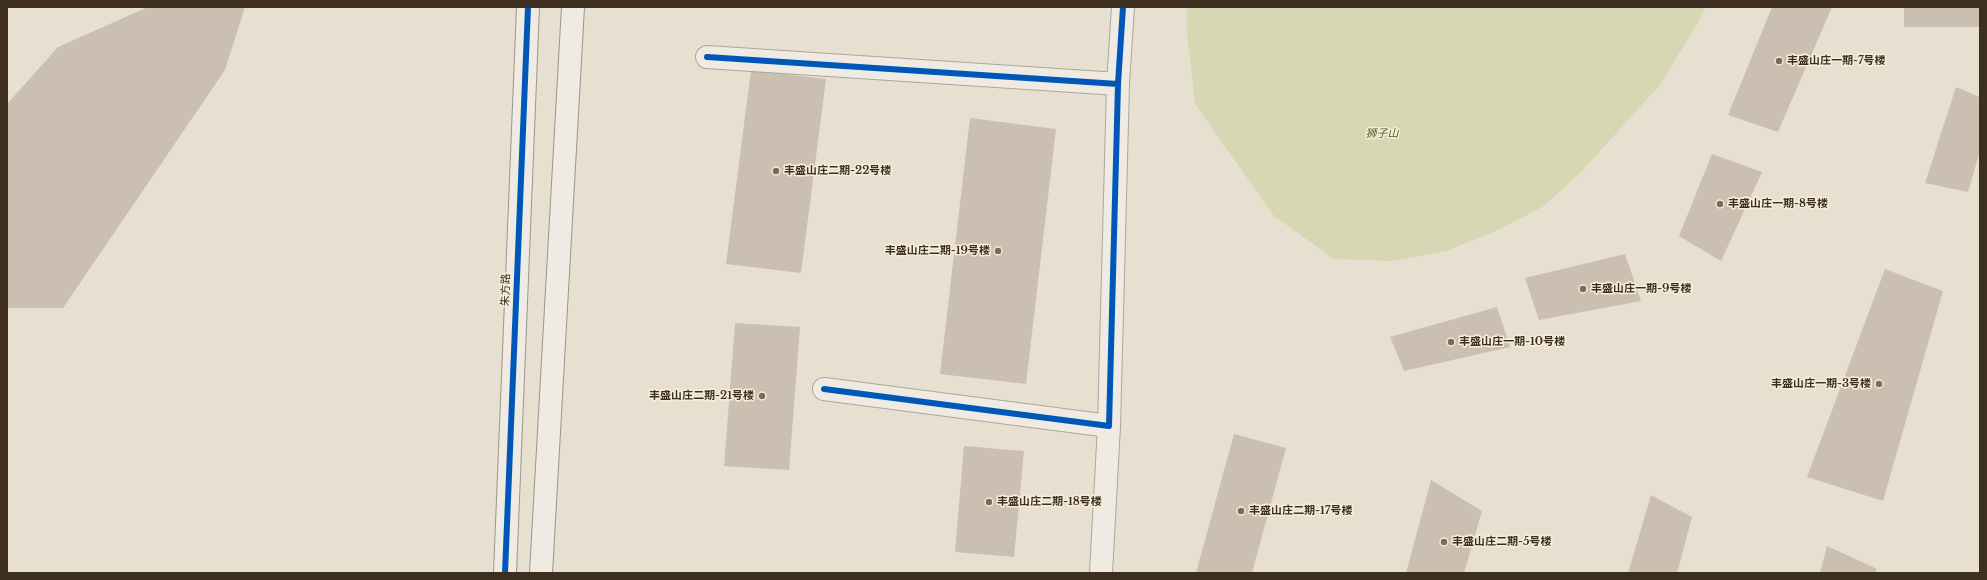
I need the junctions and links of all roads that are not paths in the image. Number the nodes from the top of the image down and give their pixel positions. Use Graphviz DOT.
graph roads {
  1 [pos="528,7"];
  2 [pos="573,7"];
  3 [pos="1123,7"];
  4 [pos="706,57"];
  5 [pos="1118,84"];
  6 [pos="824,389"];
  7 [pos="1109,426"];
  8 [pos="505,573"];
  9 [pos="541,573"];
  10 [pos="1101,573"];
  1 -- 8 [label="street, 朱方路"];
  2 -- 9 [label="street"];
  3 -- 5 [label="street"];
  4 -- 5 [label="street"];
  5 -- 7 [label="street"];
  6 -- 7 [label="street"];
  7 -- 10 [label="street"];
}
